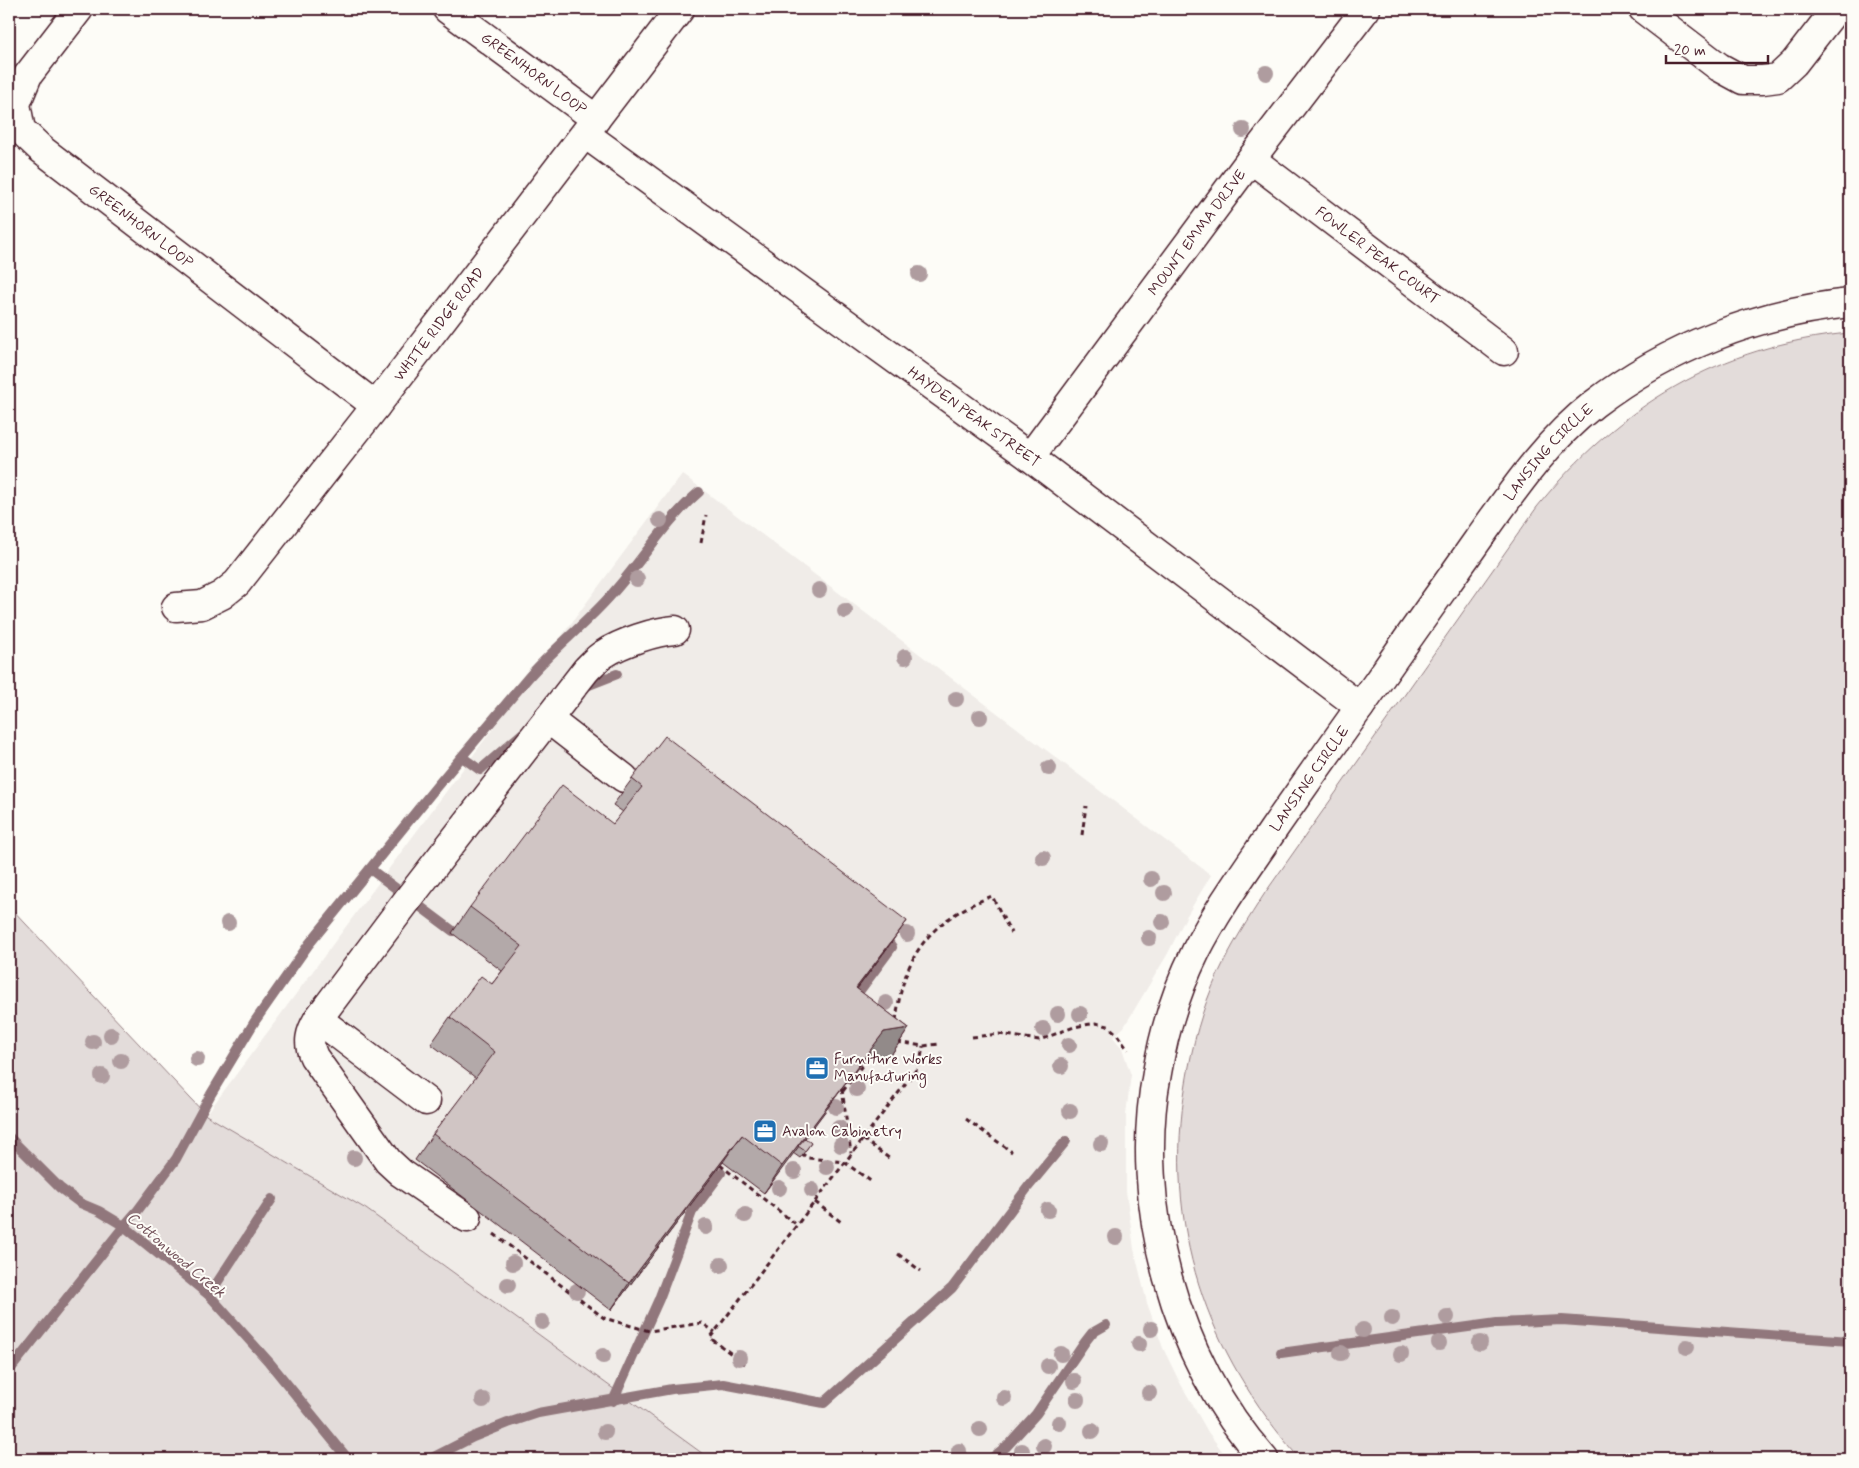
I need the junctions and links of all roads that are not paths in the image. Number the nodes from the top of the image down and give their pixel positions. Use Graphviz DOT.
graph roads {
  1 [pos="79,9"];
  2 [pos="447,9"];
  3 [pos="680,9"];
  4 [pos="1366,9"];
  5 [pos="1643,9"];
  6 [pos="1836,9"];
  7 [pos="590,126"];
  8 [pos="1251,159"];
  9 [pos="1850,303"];
  10 [pos="1504,351"];
  11 [pos="376,406"];
  12 [pos="1030,457"];
  13 [pos="176,606"];
  14 [pos="676,630"];
  15 [pos="1360,707"];
  16 [pos="548,719"];
  17 [pos="624,778"];
  18 [pos="318,1019"];
  19 [pos="426,1101"];
  20 [pos="479,1225"];
  21 [pos="1264,1459"];
  1 -- 11 [label="street, GREENHORN LOOP"];
  2 -- 7 [label="street, GREENHORN LOOP"];
  3 -- 7 [label="street, WHITE RIDGE ROAD"];
  4 -- 8 [label="street, MOUNT EMMA DRIVE"];
  5 -- 6 [label="street"];
  7 -- 11 [label="street, WHITE RIDGE ROAD"];
  7 -- 12 [label="street, HAYDEN PEAK STREET"];
  8 -- 10 [label="street, FOWLER PEAK COURT"];
  8 -- 12 [label="street, MOUNT EMMA DRIVE"];
  9 -- 15 [label="street, LANSING CIRCLE"];
  11 -- 13 [label="street, WHITE RIDGE ROAD"];
  12 -- 15 [label="street, HAYDEN PEAK STREET"];
  14 -- 16 [label="street"];
  15 -- 21 [label="street, LANSING CIRCLE"];
  16 -- 17 [label="street"];
  16 -- 18 [label="street"];
  18 -- 19 [label="street"];
  18 -- 20 [label="street"];
}
